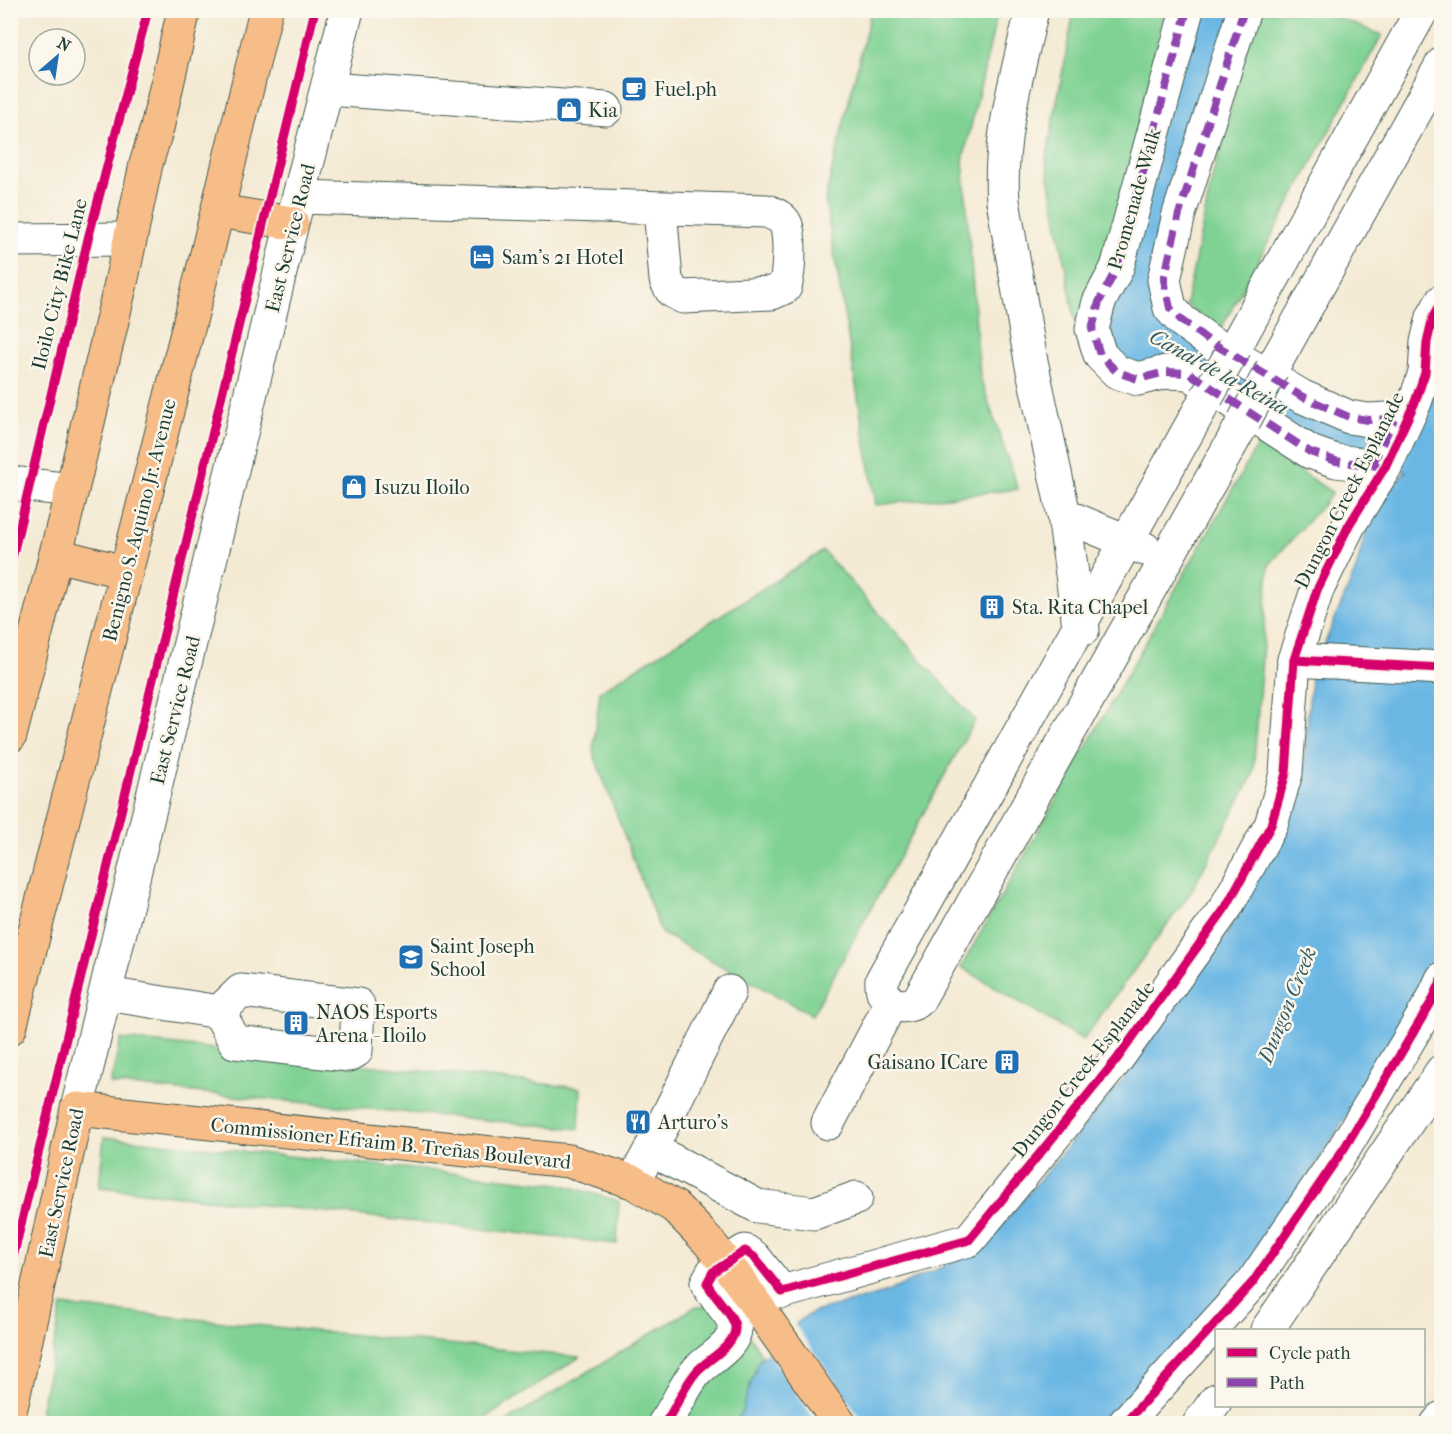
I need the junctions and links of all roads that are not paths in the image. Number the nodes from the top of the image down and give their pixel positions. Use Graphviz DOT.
graph roads {
  1 [pos="184,10"];
  2 [pos="266,10"];
  3 [pos="347,10"];
  4 [pos="1032,10"];
  5 [pos="1187,10"];
  6 [pos="1244,10"];
  7 [pos="1422,10"];
  8 [pos="1442,64"];
  9 [pos="328,89"];
  10 [pos="606,109"];
  11 [pos="660,208"];
  12 [pos="296,210"];
  13 [pos="218,211"];
  14 [pos="130,239"];
  15 [pos="10,240"];
  16 [pos="1287,256"];
  17 [pos="1323,276"];
  18 [pos="1442,301"];
  19 [pos="1400,418"];
  20 [pos="1378,466"];
  21 [pos="10,483"];
  22 [pos="72,490"];
  23 [pos="1064,515"];
  24 [pos="1126,539"];
  25 [pos="57,555"];
  26 [pos="1167,560"];
  27 [pos="125,572"];
  28 [pos="1079,626"];
  29 [pos="1116,652"];
  30 [pos="1294,660"];
  31 [pos="1442,668"];
  32 [pos="10,736"];
  33 [pos="1442,979"];
  34 [pos="729,992"];
  35 [pos="107,994"];
  36 [pos="891,1003"];
  37 [pos="219,1012"];
  38 [pos="10,1029"];
  39 [pos="1442,1071"];
  40 [pos="77,1110"];
  41 [pos="828,1123"];
  42 [pos="651,1149"];
  43 [pos="633,1182"];
  44 [pos="856,1198"];
  45 [pos="732,1271"];
  46 [pos="1268,1329"];
  47 [pos="10,1412"];
  48 [pos="1442,1418"];
  49 [pos="664,1424"];
  50 [pos="840,1424"];
  51 [pos="1124,1424"];
  52 [pos="1437,1424"];
  1 -- 14 [label="main road"];
  2 -- 13 [label="main road, Benigno S. Aquino Jr. Avenue"];
  3 -- 9 [label="street, East Service Road"];
  4 -- 23 [label="street"];
  5 -- 20 [label="street, Promenade Walk"];
  6 -- 19 [label="street"];
  7 -- 16 [label="street"];
  8 -- 17 [label="street"];
  9 -- 10 [label="street"];
  9 -- 12 [label="street, East Service Road"];
  11 -- 12 [label="street"];
  12 -- 13 [label="main road"];
  12 -- 35 [label="street, East Service Road"];
  13 -- 27 [label="main road, Benigno S. Aquino Jr. Avenue"];
  14 -- 15 [label="street"];
  14 -- 22 [label="main road"];
  16 -- 17 [label="street"];
  16 -- 24 [label="street, bridge"];
  17 -- 26 [label="street, bridge"];
  18 -- 19 [label="street, Dungon Creek Esplanade"];
  19 -- 20 [label="street, Dungon Creek Esplanade"];
  20 -- 30 [label="street, Dungon Creek Esplanade"];
  21 -- 22 [label="street"];
  22 -- 25 [label="main road"];
  23 -- 24 [label="street"];
  23 -- 28 [label="street"];
  24 -- 26 [label="street"];
  24 -- 28 [label="street"];
  25 -- 27 [label="main road"];
  25 -- 32 [label="main road"];
  26 -- 29 [label="street"];
  27 -- 38 [label="main road, Benigno S. Aquino Jr. Avenue"];
  28 -- 29 [label="street"];
  28 -- 36 [label="street"];
  29 -- 36 [label="street"];
  30 -- 31 [label="street"];
  30 -- 45 [label="street, Dungon Creek Esplanade"];
  33 -- 51 [label="street"];
  34 -- 42 [label="street"];
  35 -- 37 [label="street"];
  35 -- 40 [label="street, East Service Road"];
  36 -- 41 [label="street"];
  39 -- 46 [label="street"];
  40 -- 43 [label="main road, Commissioner Efraim B. Treñas Boulevard"];
  40 -- 47 [label="main road, East Service Road"];
  42 -- 43 [label="street"];
  42 -- 44 [label="street"];
  43 -- 45 [label="main road, Commissioner Efraim B. Treñas Boulevard"];
  45 -- 49 [label="street"];
  45 -- 50 [label="main road, Commissioner Efraim B. Treñas Boulevard"];
  48 -- 52 [label="street"];
}
